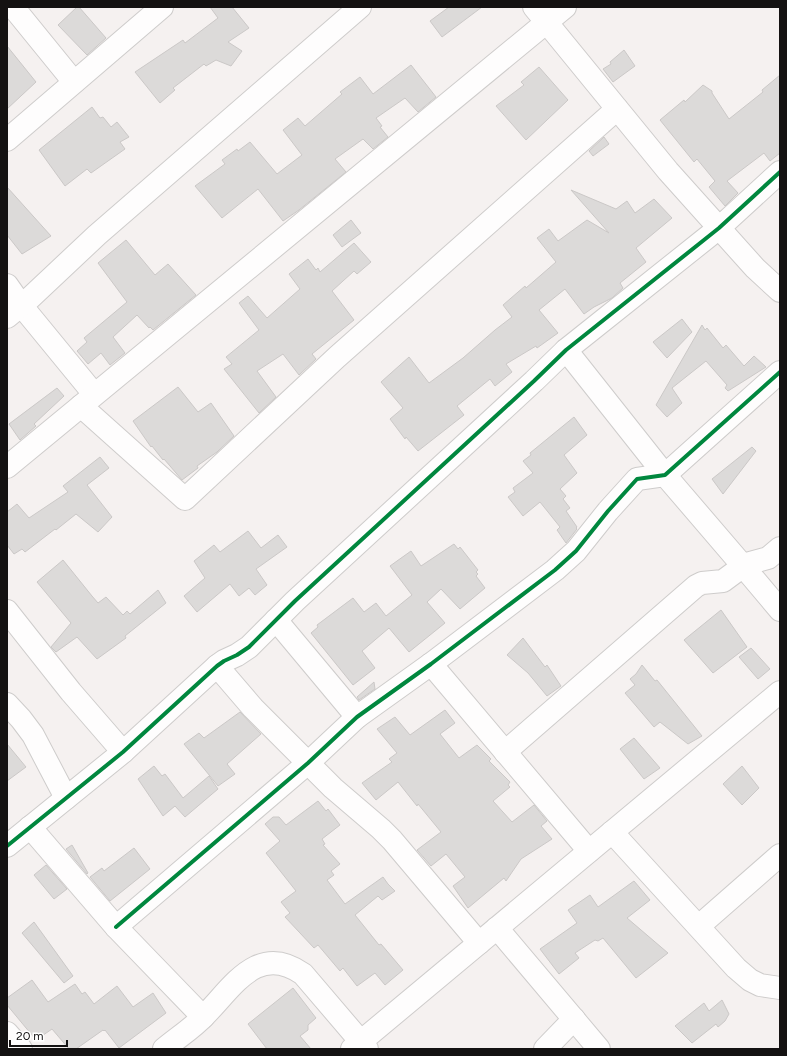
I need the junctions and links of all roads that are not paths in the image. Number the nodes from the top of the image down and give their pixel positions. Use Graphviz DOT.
graph roads {
  1 [pos="13,7"];
  2 [pos="162,7"];
  3 [pos="360,7"];
  4 [pos="564,7"];
  5 [pos="540,14"];
  6 [pos="74,82"];
  7 [pos="616,108"];
  8 [pos="7,140"];
  9 [pos="780,172"];
  10 [pos="719,228"];
  11 [pos="7,285"];
  12 [pos="780,291"];
  13 [pos="14,311"];
  14 [pos="566,350"];
  15 [pos="780,372"];
  16 [pos="88,400"];
  17 [pos="7,467"];
  18 [pos="665,475"];
  19 [pos="780,548"];
  20 [pos="743,566"];
  21 [pos="780,610"];
  22 [pos="7,611"];
  23 [pos="276,620"];
  24 [pos="431,664"];
  25 [pos="217,666"];
  26 [pos="780,692"];
  27 [pos="7,704"];
  28 [pos="357,717"];
  29 [pos="123,752"];
  30 [pos="505,752"];
  31 [pos="308,762"];
  32 [pos="66,798"];
  33 [pos="30,827"];
  34 [pos="612,832"];
  35 [pos="7,846"];
  36 [pos="588,851"];
  37 [pos="780,855"];
  38 [pos="699,926"];
  39 [pos="116,927"];
  40 [pos="497,928"];
  41 [pos="479,943"];
  42 [pos="780,988"];
  43 [pos="204,1017"];
  44 [pos="574,1019"];
  45 [pos="7,1033"];
  46 [pos="360,1047"];
  47 [pos="20,1049"];
  48 [pos="164,1049"];
  49 [pos="545,1049"];
  50 [pos="599,1049"];
  1 -- 6 [label="street"];
  2 -- 6 [label="street"];
  3 -- 13 [label="street"];
  4 -- 5 [label="street"];
  5 -- 7 [label="street"];
  5 -- 16 [label="street"];
  6 -- 8 [label="street"];
  7 -- 10 [label="street"];
  7 -- 16 [label="street"];
  9 -- 10 [label="street"];
  10 -- 12 [label="street"];
  10 -- 14 [label="street"];
  11 -- 13 [label="street"];
  13 -- 16 [label="street"];
  14 -- 18 [label="street"];
  14 -- 23 [label="street"];
  15 -- 18 [label="street"];
  16 -- 17 [label="street"];
  18 -- 20 [label="street"];
  18 -- 24 [label="street"];
  19 -- 20 [label="street"];
  20 -- 21 [label="street"];
  20 -- 30 [label="street"];
  22 -- 29 [label="street"];
  23 -- 25 [label="street"];
  23 -- 28 [label="street"];
  24 -- 28 [label="street"];
  24 -- 30 [label="street"];
  25 -- 29 [label="street"];
  25 -- 31 [label="street"];
  26 -- 34 [label="street"];
  27 -- 32 [label="street"];
  28 -- 31 [label="street"];
  29 -- 32 [label="street"];
  30 -- 36 [label="street"];
  31 -- 39 [label="street"];
  31 -- 41 [label="street"];
  32 -- 33 [label="street"];
  33 -- 35 [label="street"];
  33 -- 39 [label="street"];
  34 -- 36 [label="street"];
  34 -- 38 [label="street"];
  36 -- 40 [label="street"];
  37 -- 38 [label="street"];
  38 -- 42 [label="street"];
  39 -- 43 [label="street"];
  40 -- 41 [label="street"];
  40 -- 44 [label="street"];
  41 -- 46 [label="street"];
  43 -- 46 [label="street"];
  43 -- 48 [label="street"];
  44 -- 49 [label="street"];
  44 -- 50 [label="street"];
  45 -- 47 [label="street"];
}
